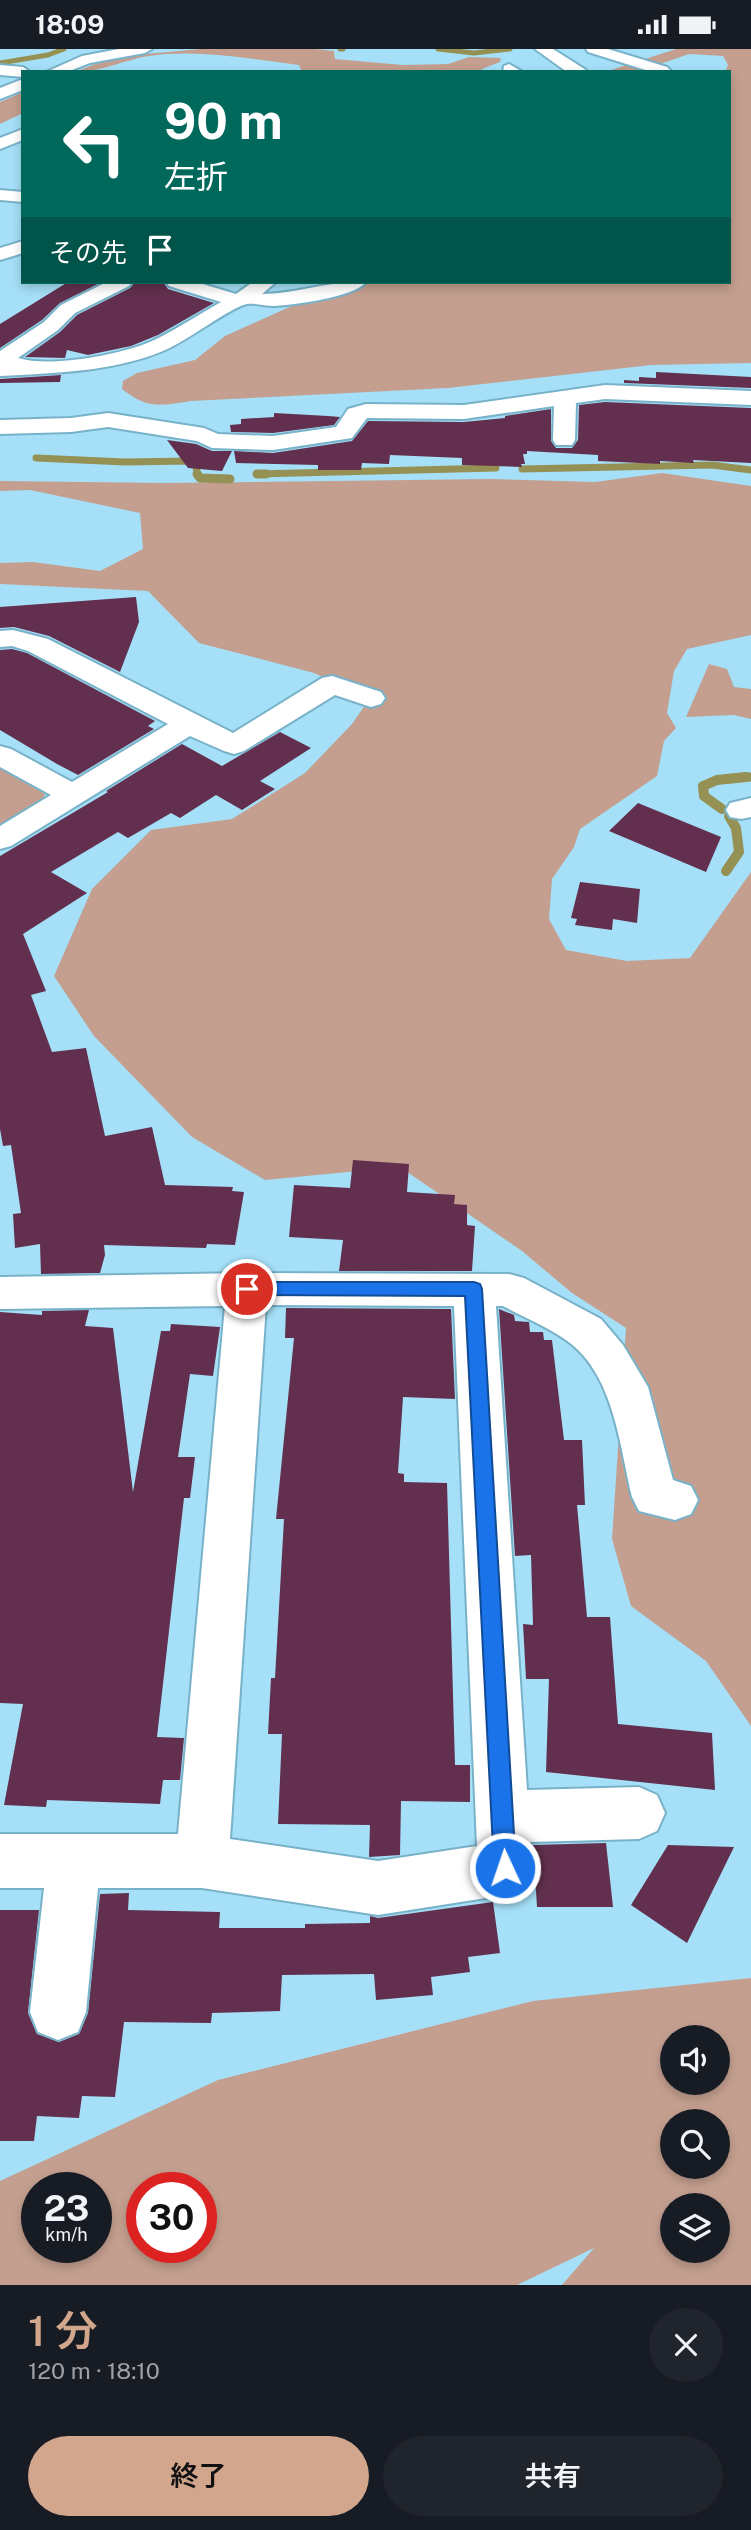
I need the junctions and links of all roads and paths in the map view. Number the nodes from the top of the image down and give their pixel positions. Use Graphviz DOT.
graph roads {
  1 [pos="145,49"];
  2 [pos="542,49"];
  3 [pos="593,49"];
  4 [pos="649,51"];
  5 [pos="101,52"];
  6 [pos="618,57"];
  7 [pos="0,70"];
  8 [pos="58,70"];
  9 [pos="578,70"];
  10 [pos="651,70"];
  11 [pos="21,72"];
  12 [pos="21,84"];
  13 [pos="21,85"];
  14 [pos="0,86"];
  15 [pos="0,94"];
  16 [pos="21,135"];
  17 [pos="0,144"];
  18 [pos="0,195"];
  19 [pos="21,197"];
  20 [pos="0,234"];
  21 [pos="21,236"];
  22 [pos="21,248"];
  23 [pos="0,254"];
  24 [pos="118,284"];
  25 [pos="184,284"];
  26 [pos="263,284"];
  27 [pos="350,284"];
  28 [pos="240,299"];
  29 [pos="0,370"];
  30 [pos="36,370"];
  31 [pos="627,391"];
  32 [pos="565,398"];
  33 [pos="751,398"];
  34 [pos="627,418"];
  35 [pos="0,427"];
  36 [pos="564,440"];
  37 [pos="46,623"];
  38 [pos="7,639"];
  39 [pos="371,698"];
  40 [pos="189,724"];
  41 [pos="0,755"];
  42 [pos="72,794"];
  43 [pos="0,839"];
  44 [pos="247,1289"];
  45 [pos="474,1289"];
  46 [pos="0,1293"];
  47 [pos="675,1500"];
  48 [pos="639,1813"];
  49 [pos="503,1817"];
  50 [pos="0,1861"];
  51 [pos="202,1861"];
  52 [pos="74,1863"];
  53 [pos="58,2012"];
  1 -- 5 [label="street"];
  2 -- 9 [label="street"];
  3 -- 6 [label="street"];
  4 -- 6 [label="street"];
  5 -- 8 [label="street"];
  6 -- 10 [label="street"];
  7 -- 11 [label="street"];
  12 -- 14 [label="street"];
  13 -- 15 [label="street"];
  16 -- 17 [label="street"];
  18 -- 19 [label="street"];
  20 -- 21 [label="street"];
  22 -- 23 [label="street"];
  24 -- 30 [label="street"];
  25 -- 28 [label="street"];
  26 -- 28 [label="street"];
  27 -- 28 [label="street"];
  28 -- 30 [label="street"];
  29 -- 30 [label="street"];
  31 -- 32 [label="street"];
  31 -- 33 [label="street"];
  31 -- 34 [label="street"];
  32 -- 35 [label="street"];
  32 -- 36 [label="street"];
  37 -- 38 [label="street"];
  38 -- 40 [label="street"];
  39 -- 40 [label="street"];
  40 -- 42 [label="street"];
  41 -- 42 [label="street"];
  42 -- 43 [label="street"];
  44 -- 45 [label="street"];
  44 -- 46 [label="street"];
  44 -- 51 [label="street"];
  45 -- 47 [label="street"];
  45 -- 49 [label="street"];
  48 -- 49 [label="street"];
  49 -- 51 [label="street"];
  50 -- 52 [label="street"];
  51 -- 52 [label="street"];
  52 -- 53 [label="street"];
}
